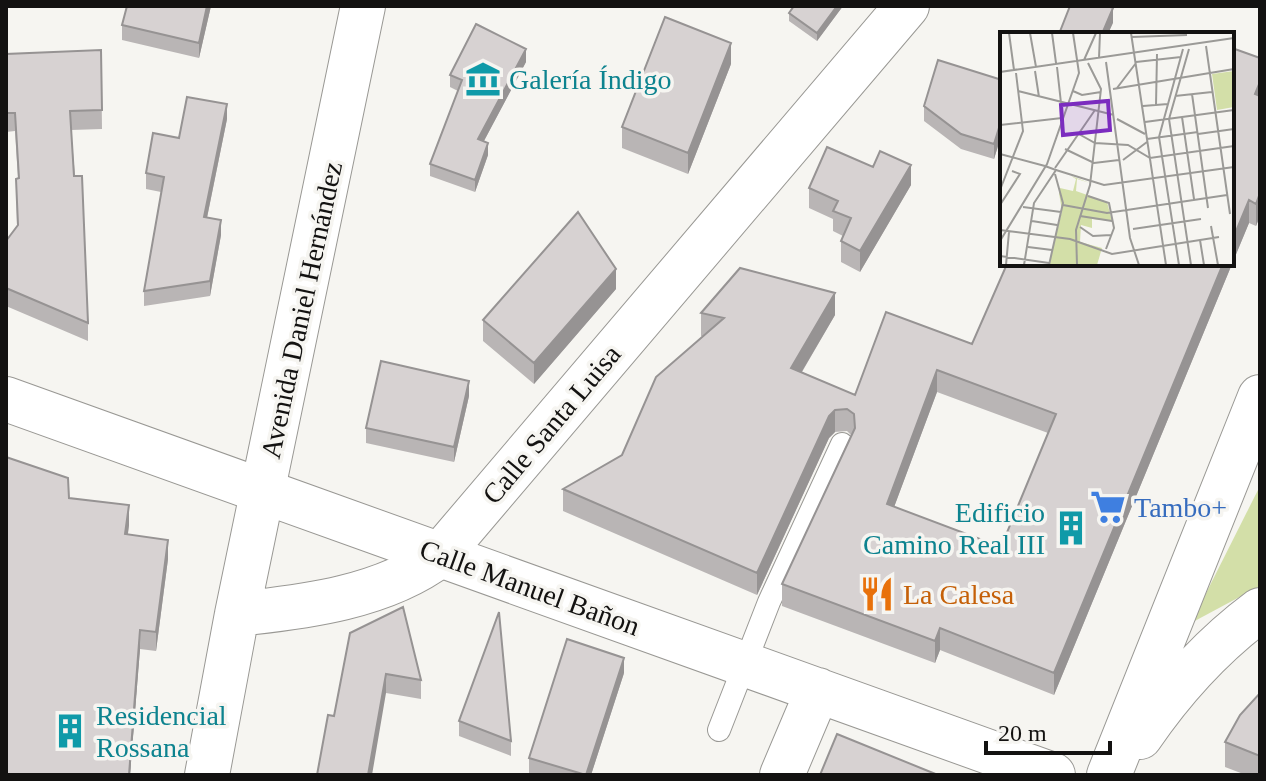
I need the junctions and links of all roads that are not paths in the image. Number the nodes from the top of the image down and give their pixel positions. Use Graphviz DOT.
graph roads {
  1 [pos="363,6"];
  2 [pos="900,9"];
  3 [pos="6,399"];
  4 [pos="1257,416"];
  5 [pos="842,444"];
  6 [pos="264,491"];
  7 [pos="440,555"];
  8 [pos="1260,610"];
  9 [pos="237,614"];
  10 [pos="745,663"];
  11 [pos="818,690"];
  12 [pos="719,730"];
  13 [pos="207,775"];
  14 [pos="782,775"];
  15 [pos="1053,775"];
  16 [pos="1112,775"];
  1 -- 6 [label="street, Avenida Daniel Hernández"];
  2 -- 7 [label="street, Calle Santa Luisa"];
  3 -- 6 [label="street, Calle Manuel Bañon"];
  4 -- 16 [label="street"];
  5 -- 10 [label="lane"];
  6 -- 7 [label="street, Calle Manuel Bañon"];
  6 -- 9 [label="street, Avenida Daniel Hernández"];
  7 -- 9 [label="street, Calle Santa Luisa"];
  7 -- 10 [label="street, Calle Manuel Bañon"];
  8 -- 16 [label="street"];
  9 -- 13 [label="street"];
  10 -- 11 [label="street, Calle Manuel Bañon"];
  10 -- 12 [label="lane"];
  11 -- 14 [label="street"];
  11 -- 15 [label="street, Calle Manuel Bañon"];
}
